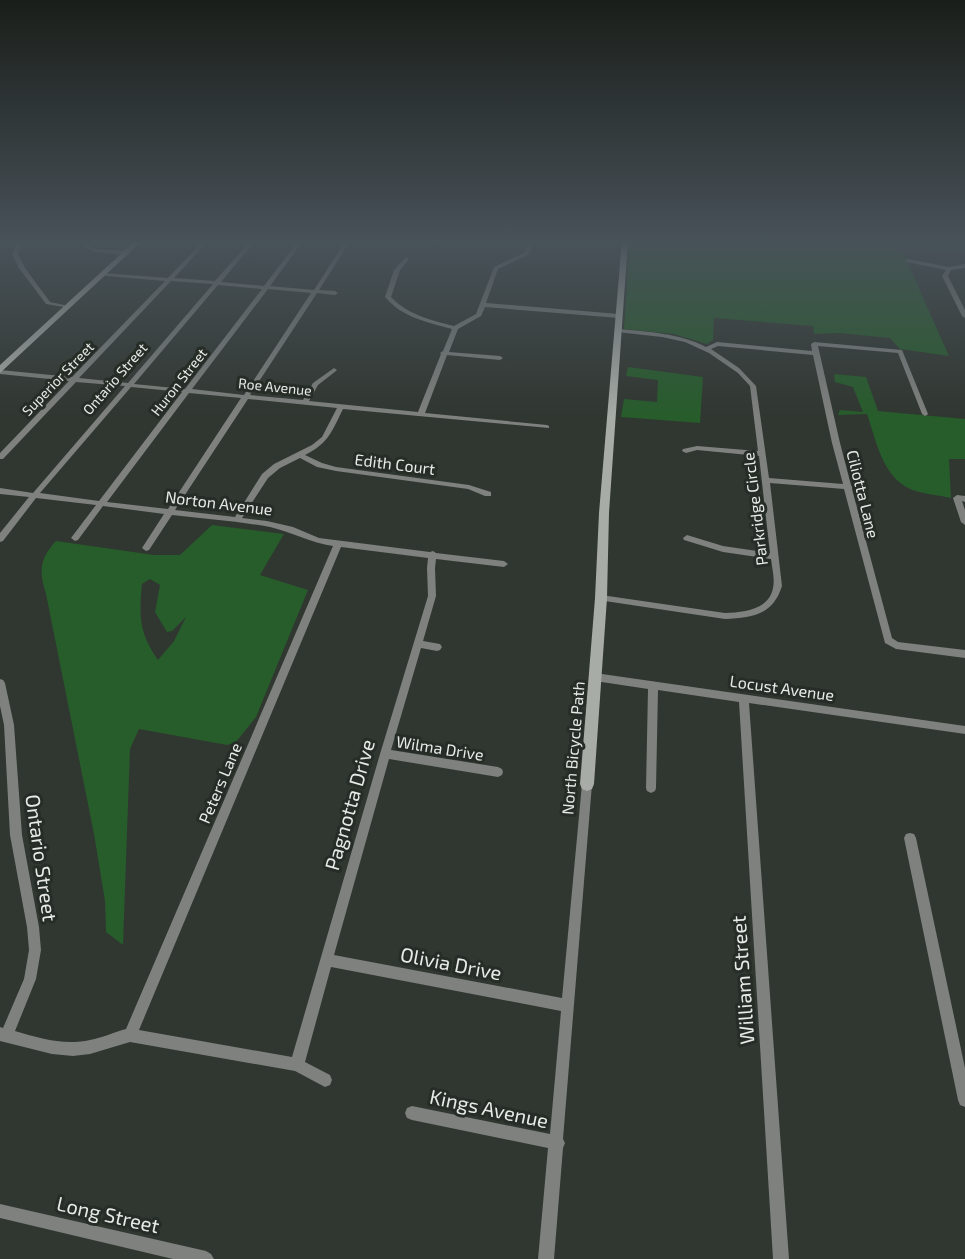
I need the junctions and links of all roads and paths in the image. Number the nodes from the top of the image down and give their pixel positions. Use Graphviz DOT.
graph roads {
  1 [pos="45,299"];
  2 [pos="77,299"];
  3 [pos="151,299"];
  4 [pos="205,299"];
  5 [pos="258,299"];
  6 [pos="311,299"];
  7 [pos="389,299"];
  8 [pos="486,299"];
  9 [pos="620,299"];
  10 [pos="956,299"];
  11 [pos="484,305"];
  12 [pos="68,307"];
  13 [pos="619,316"];
  14 [pos="965,316"];
  15 [pos="455,328"];
  16 [pos="619,331"];
  17 [pos="708,348"];
  18 [pos="443,353"];
  19 [pos="816,353"];
  20 [pos="500,358"];
  21 [pos="334,370"];
  22 [pos="0,371"];
  23 [pos="74,379"];
  24 [pos="130,385"];
  25 [pos="188,390"];
  26 [pos="245,396"];
  27 [pos="304,402"];
  28 [pos="341,406"];
  29 [pos="421,414"];
  30 [pos="925,414"];
  31 [pos="547,427"];
  32 [pos="686,451"];
  33 [pos="763,454"];
  34 [pos="300,455"];
  35 [pos="0,457"];
  36 [pos="766,480"];
  37 [pos="849,487"];
  38 [pos="0,491"];
  39 [pos="488,494"];
  40 [pos="34,496"];
  41 [pos="961,498"];
  42 [pos="100,504"];
  43 [pos="170,513"];
  44 [pos="237,520"];
  45 [pos="965,522"];
  46 [pos="75,538"];
  47 [pos="687,538"];
  48 [pos="0,539"];
  49 [pos="338,544"];
  50 [pos="146,548"];
  51 [pos="433,554"];
  52 [pos="774,556"];
  53 [pos="504,564"];
  54 [pos="601,598"];
  55 [pos="417,644"];
  56 [pos="437,647"];
  57 [pos="965,654"];
  58 [pos="596,676"];
  59 [pos="0,683"];
  60 [pos="653,685"];
  61 [pos="744,698"];
  62 [pos="965,730"];
  63 [pos="385,754"];
  64 [pos="494,771"];
  65 [pos="587,784"];
  66 [pos="651,788"];
  67 [pos="910,838"];
  68 [pos="328,960"];
  69 [pos="568,1006"];
  70 [pos="4,1034"];
  71 [pos="130,1035"];
  72 [pos="297,1065"];
  73 [pos="326,1080"];
  74 [pos="965,1100"];
  75 [pos="412,1113"];
  76 [pos="558,1143"];
  77 [pos="0,1211"];
  78 [pos="206,1259"];
  79 [pos="546,1259"];
  80 [pos="782,1259"];
  1 -- 12 [label="street"];
  2 -- 12 [label="street"];
  3 -- 23 [label="street, Superior Street"];
  4 -- 24 [label="street, Ontario Street"];
  5 -- 25 [label="street, Huron Street"];
  6 -- 26 [label="street"];
  7 -- 15 [label="street"];
  8 -- 11 [label="street"];
  9 -- 13 [label="street, North Bicycle Path"];
  10 -- 14 [label="street"];
  11 -- 13 [label="street"];
  11 -- 15 [label="street"];
  12 -- 22 [label="street"];
  13 -- 16 [label="street, North Bicycle Path"];
  15 -- 18 [label="street"];
  16 -- 17 [label="street, Parkridge Circle"];
  16 -- 54 [label="street, North Bicycle Path"];
  17 -- 19 [label="street"];
  17 -- 33 [label="street, Parkridge Circle"];
  18 -- 20 [label="street"];
  18 -- 29 [label="street"];
  19 -- 30 [label="street, Ciliotta Lane"];
  19 -- 37 [label="street, Ciliotta Lane"];
  21 -- 27 [label="street"];
  22 -- 23 [label="street, Roe Avenue"];
  23 -- 24 [label="street, Roe Avenue"];
  23 -- 35 [label="street, Superior Street"];
  24 -- 25 [label="street, Roe Avenue"];
  24 -- 40 [label="street, Ontario Street"];
  25 -- 26 [label="street, Roe Avenue"];
  25 -- 42 [label="street, Huron Street"];
  26 -- 27 [label="street, Roe Avenue"];
  26 -- 43 [label="street"];
  27 -- 28 [label="street, Roe Avenue"];
  28 -- 29 [label="street, Roe Avenue"];
  28 -- 34 [label="street"];
  29 -- 31 [label="street, Roe Avenue"];
  32 -- 33 [label="street"];
  33 -- 36 [label="street, Parkridge Circle"];
  34 -- 39 [label="street, Edith Court"];
  34 -- 44 [label="street"];
  36 -- 37 [label="street"];
  36 -- 52 [label="street, Parkridge Circle"];
  37 -- 57 [label="street, Ciliotta Lane"];
  38 -- 40 [label="street, Norton Avenue"];
  40 -- 42 [label="street, Norton Avenue"];
  40 -- 48 [label="street, Ontario Street"];
  41 -- 45 [label="street"];
  42 -- 43 [label="street, Norton Avenue"];
  42 -- 46 [label="street, Huron Street"];
  43 -- 44 [label="street, Norton Avenue"];
  43 -- 50 [label="street"];
  44 -- 49 [label="street, Norton Avenue"];
  47 -- 52 [label="street"];
  49 -- 51 [label="street, Norton Avenue"];
  49 -- 71 [label="street, Peters Lane"];
  51 -- 53 [label="street, Norton Avenue"];
  51 -- 55 [label="street, Pagnotta Drive"];
  52 -- 54 [label="street, Parkridge Circle"];
  54 -- 58 [label="street, North Bicycle Path"];
  55 -- 56 [label="street"];
  55 -- 63 [label="street, Pagnotta Drive"];
  58 -- 60 [label="street, Locust Avenue"];
  58 -- 65 [label="street, North Bicycle Path"];
  59 -- 70 [label="street, Ontario Street"];
  60 -- 61 [label="street, Locust Avenue"];
  60 -- 66 [label="street"];
  61 -- 62 [label="street, Locust Avenue"];
  61 -- 80 [label="street, William Street"];
  63 -- 64 [label="street, Wilma Drive"];
  63 -- 68 [label="street, Pagnotta Drive"];
  65 -- 69 [label="street, North Bicycle Path"];
  67 -- 74 [label="street"];
  68 -- 69 [label="street, Olivia Drive"];
  68 -- 72 [label="street, Pagnotta Drive"];
  69 -- 76 [label="street, North Bicycle Path"];
  70 -- 71 [label="street"];
  71 -- 72 [label="street"];
  72 -- 73 [label="street"];
  75 -- 76 [label="street, Kings Avenue"];
  76 -- 79 [label="street, North Bicycle Path"];
  77 -- 78 [label="street, Long Street"];
}
